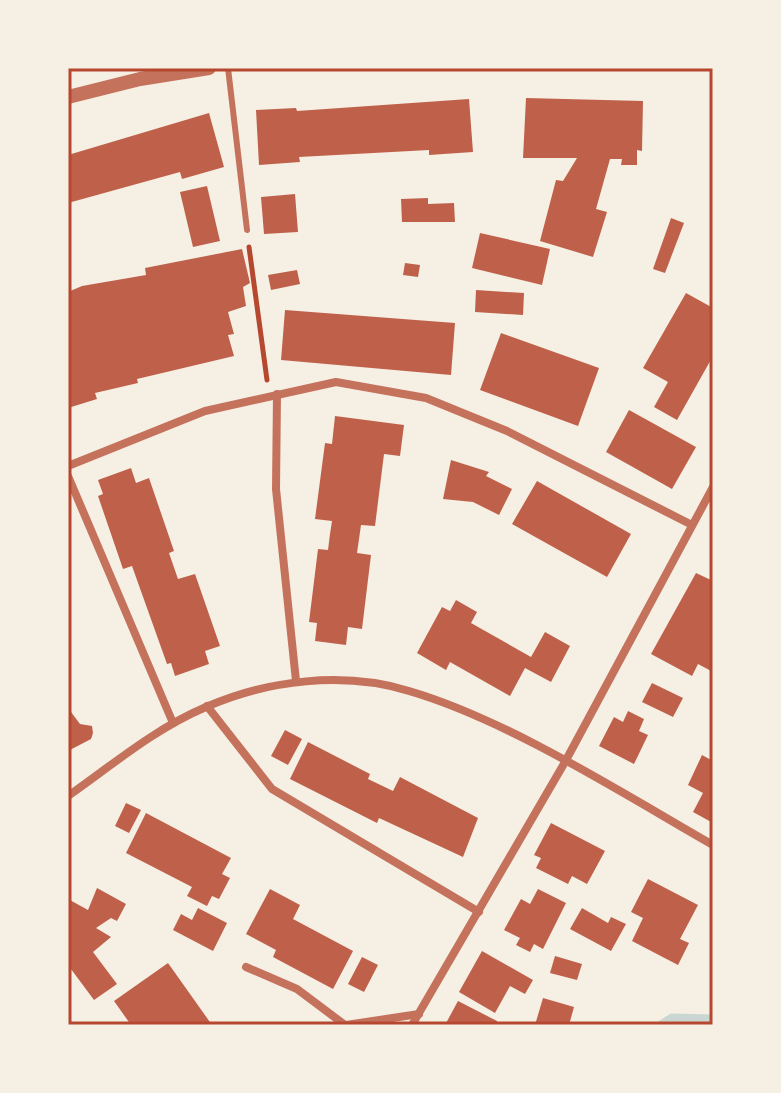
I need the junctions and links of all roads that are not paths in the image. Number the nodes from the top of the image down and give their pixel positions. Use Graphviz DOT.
graph roads {
  1 [pos="209,68"];
  2 [pos="228,68"];
  3 [pos="68,97"];
  4 [pos="247,230"];
  5 [pos="277,394"];
  6 [pos="68,466"];
  7 [pos="68,476"];
  8 [pos="713,487"];
  9 [pos="692,525"];
  10 [pos="296,681"];
  11 [pos="207,706"];
  12 [pos="173,723"];
  13 [pos="565,762"];
  14 [pos="68,796"];
  15 [pos="713,845"];
  16 [pos="479,912"];
  17 [pos="246,967"];
  18 [pos="419,1014"];
  19 [pos="345,1025"];
  20 [pos="412,1025"];
  1 -- 3 [label="street"];
  2 -- 4 [label="lane"];
  5 -- 6 [label="street"];
  5 -- 9 [label="street"];
  5 -- 10 [label="street"];
  7 -- 12 [label="street"];
  8 -- 9 [label="street"];
  9 -- 13 [label="street"];
  10 -- 11 [label="street"];
  10 -- 13 [label="street"];
  11 -- 12 [label="street"];
  11 -- 16 [label="street"];
  12 -- 14 [label="street"];
  13 -- 15 [label="street"];
  13 -- 16 [label="street"];
  16 -- 18 [label="street"];
  17 -- 19 [label="street"];
  18 -- 19 [label="street"];
  18 -- 20 [label="street"];
}
